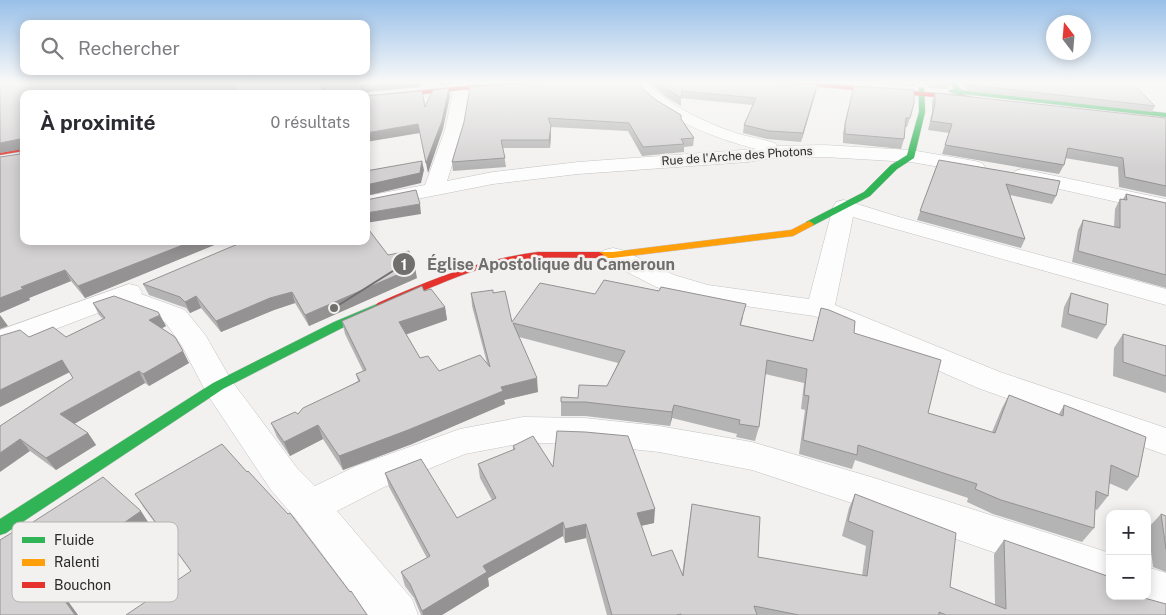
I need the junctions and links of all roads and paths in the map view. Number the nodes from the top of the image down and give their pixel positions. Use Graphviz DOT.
graph roads {
  1 [pos="458,111"];
  2 [pos="677,111"];
  3 [pos="919,111"];
  4 [pos="1085,111"];
  5 [pos="1122,111"];
  6 [pos="1166,115"];
  7 [pos="1166,121"];
  8 [pos="20,150"];
  9 [pos="782,151"];
  10 [pos="0,153"];
  11 [pos="911,156"];
  12 [pos="20,157"];
  13 [pos="0,160"];
  14 [pos="434,190"];
  15 [pos="370,202"];
  16 [pos="1166,206"];
  17 [pos="844,207"];
  18 [pos="613,255"];
  19 [pos="154,281"];
  20 [pos="120,296"];
  21 [pos="1166,297"];
  22 [pos="820,309"];
  23 [pos="0,341"];
  24 [pos="218,386"];
  25 [pos="1166,442"];
  26 [pos="310,507"];
  27 [pos="0,528"];
  28 [pos="1106,572"];
  29 [pos="1151,588"];
  30 [pos="1166,594"];
  31 [pos="396,615"];
  1 -- 14 [label="street"];
  2 -- 9 [label="street"];
  3 -- 11 [label="main road"];
  4 -- 7 [label="main road"];
  5 -- 6 [label="main road"];
  8 -- 10 [label="main road"];
  9 -- 11 [label="street, Rue de l'Arche des Photons"];
  9 -- 14 [label="street, Rue de l'Arche des Photons"];
  11 -- 16 [label="street, Rue de l'Arche des Photons"];
  11 -- 17 [label="main road"];
  12 -- 13 [label="main road"];
  14 -- 15 [label="street, Rue de l'Arche des Photons"];
  17 -- 18 [label="main road"];
  17 -- 21 [label="street"];
  17 -- 22 [label="street"];
  18 -- 22 [label="street"];
  18 -- 24 [label="main road"];
  19 -- 20 [label="street"];
  20 -- 23 [label="street"];
  20 -- 24 [label="street"];
  22 -- 25 [label="street"];
  24 -- 26 [label="street"];
  24 -- 27 [label="main road"];
  26 -- 28 [label="street"];
  26 -- 31 [label="street"];
  29 -- 30 [label="street"];
}
